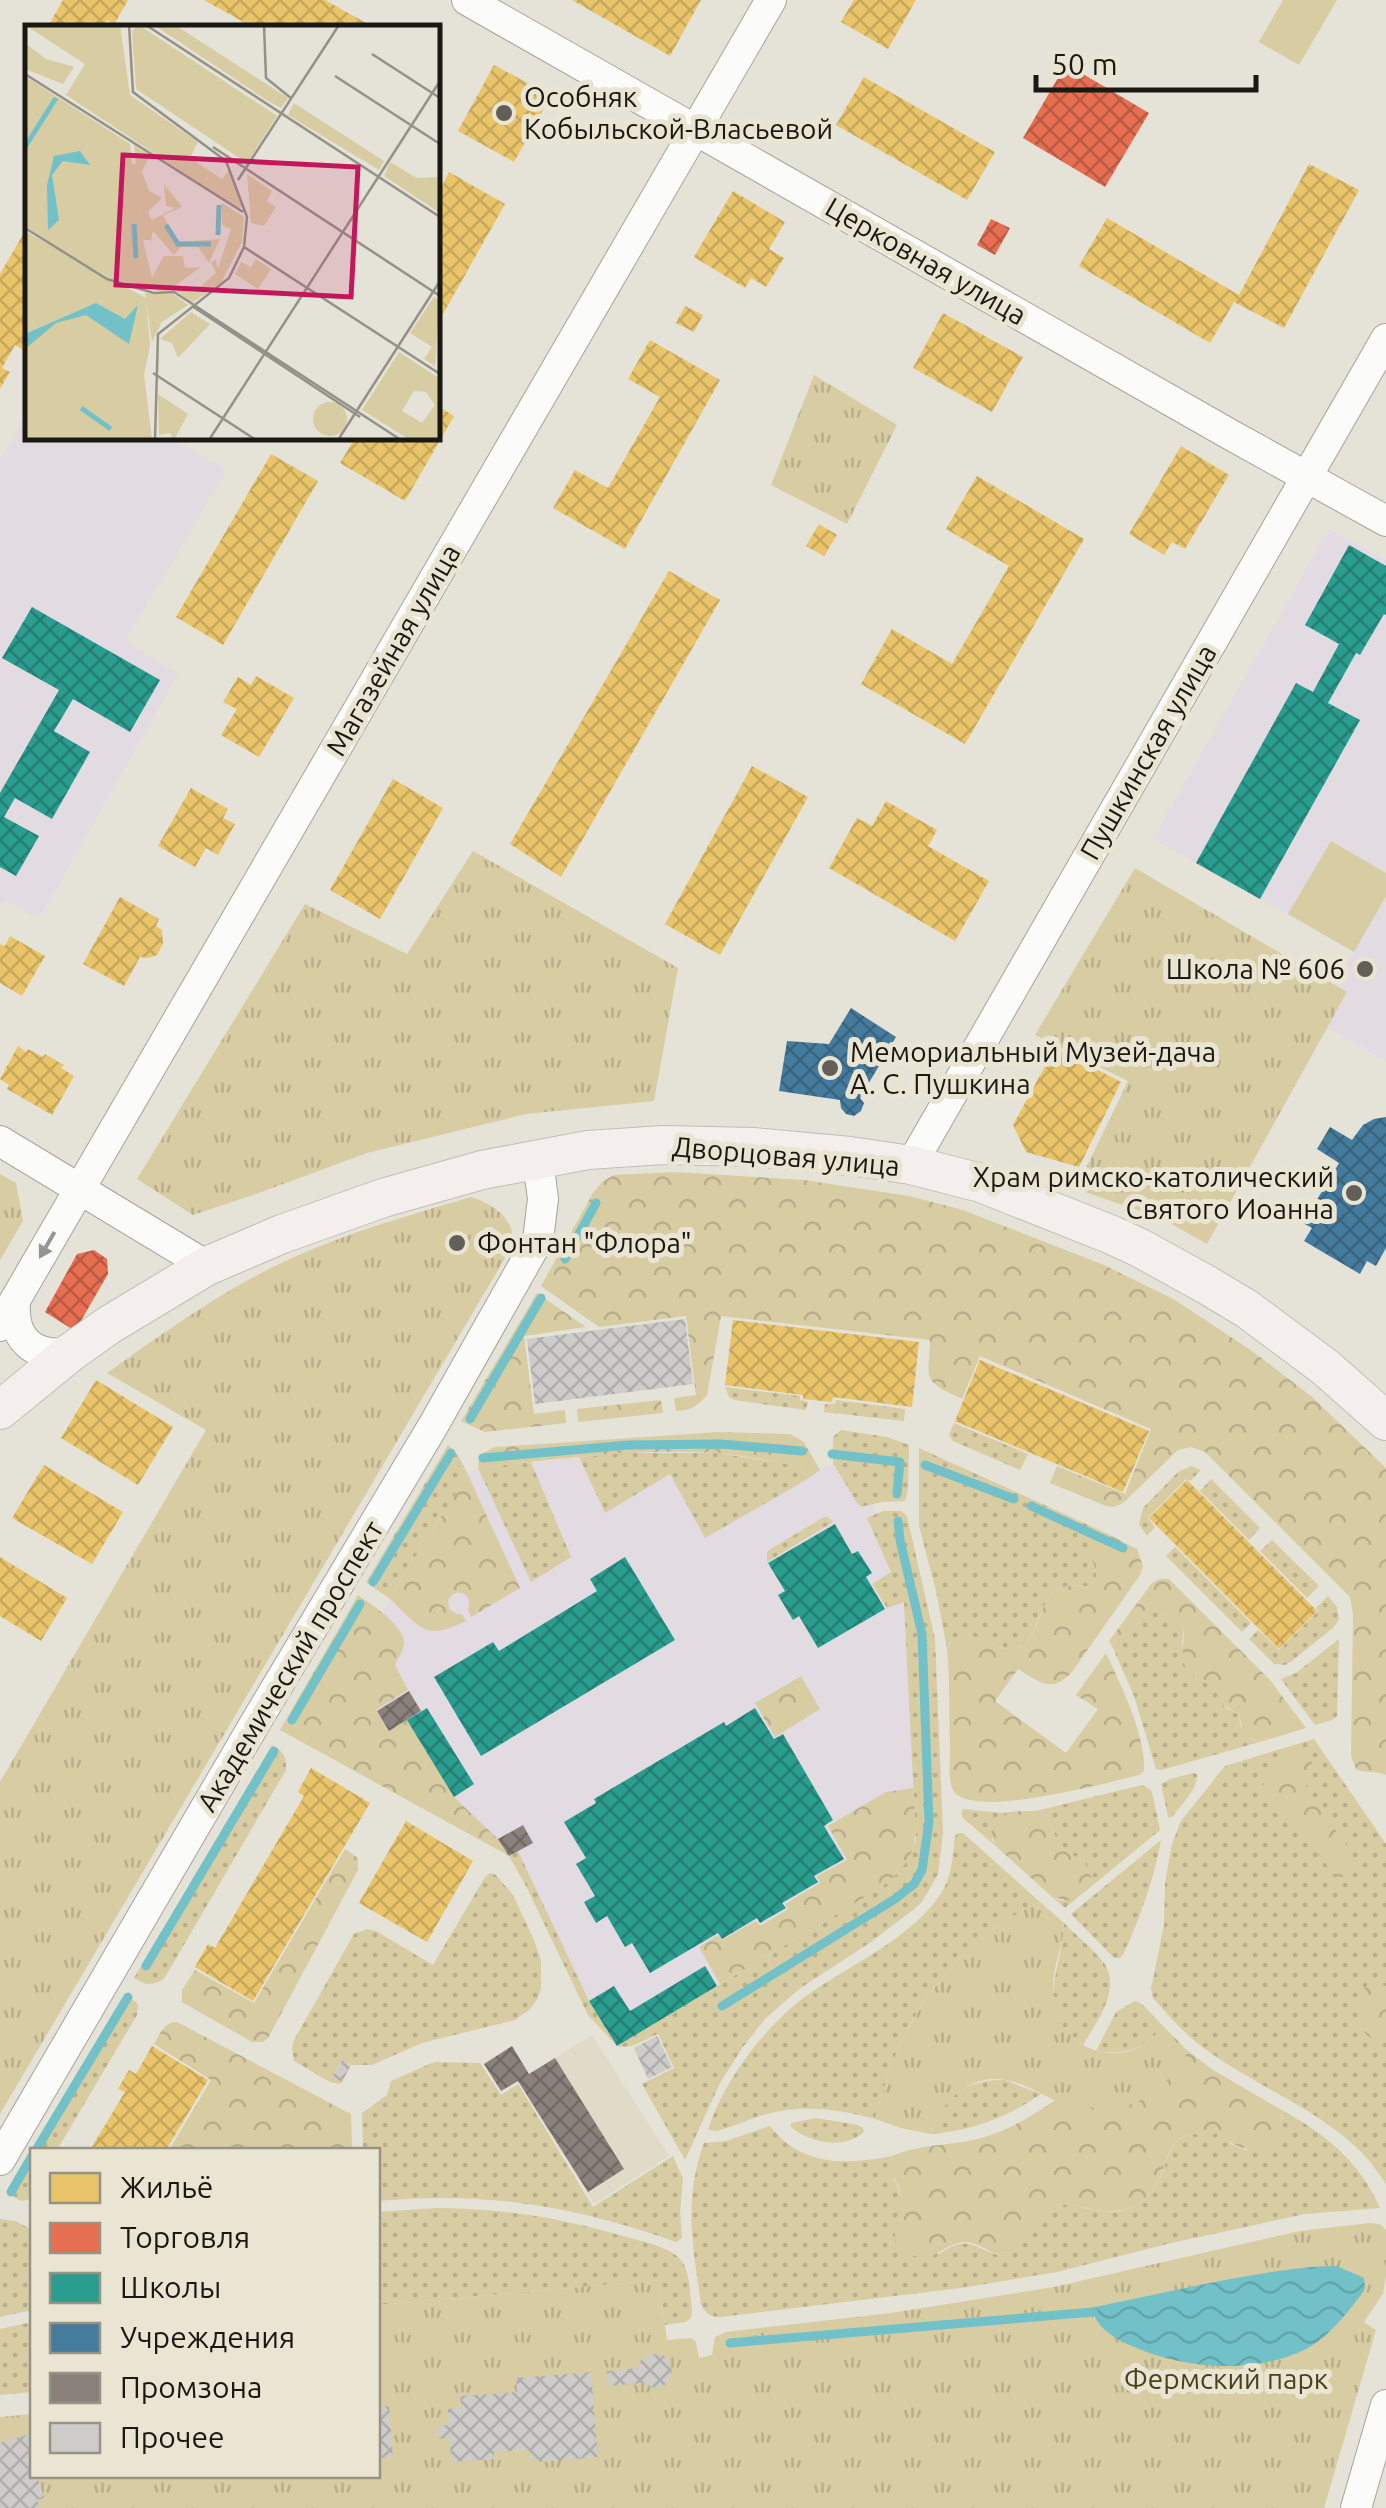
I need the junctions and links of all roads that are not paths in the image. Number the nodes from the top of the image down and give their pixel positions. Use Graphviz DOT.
graph roads {
  1 [pos="467,0"];
  2 [pos="770,0"];
  3 [pos="695,130"];
  4 [pos="1386,339"];
  5 [pos="1307,476"];
  6 [pos="1386,521"];
  7 [pos="0,1142"];
  8 [pos="538,1160"];
  9 [pos="911,1166"];
  10 [pos="80,1188"];
  11 [pos="207,1266"];
  12 [pos="7,1313"];
  13 [pos="71,1352"];
  14 [pos="0,1410"];
  15 [pos="1386,1422"];
  16 [pos="0,2160"];
  17 [pos="1386,2405"];
  18 [pos="1356,2508"];
  1 -- 3 [label="street, Церковная улица"];
  2 -- 3 [label="street, Магазейная улица"];
  3 -- 5 [label="street, Церковная улица"];
  3 -- 10 [label="street, Магазейная улица"];
  4 -- 5 [label="street, Пушкинская улица"];
  5 -- 6 [label="street, Церковная улица"];
  5 -- 9 [label="street, Пушкинская улица"];
  7 -- 10 [label="street"];
  8 -- 9 [label="main road, Дворцовая улица"];
  8 -- 11 [label="main road, Дворцовая улица"];
  8 -- 16 [label="street, Академический проспект"];
  9 -- 15 [label="main road, Дворцовая улица"];
  10 -- 11 [label="street"];
  10 -- 12 [label="street, Магазейная улица, one-way"];
  11 -- 13 [label="main road, Дворцовая улица"];
  12 -- 13 [label="street"];
  13 -- 14 [label="main road, Дворцовая улица"];
  17 -- 18 [label="street"];
}
